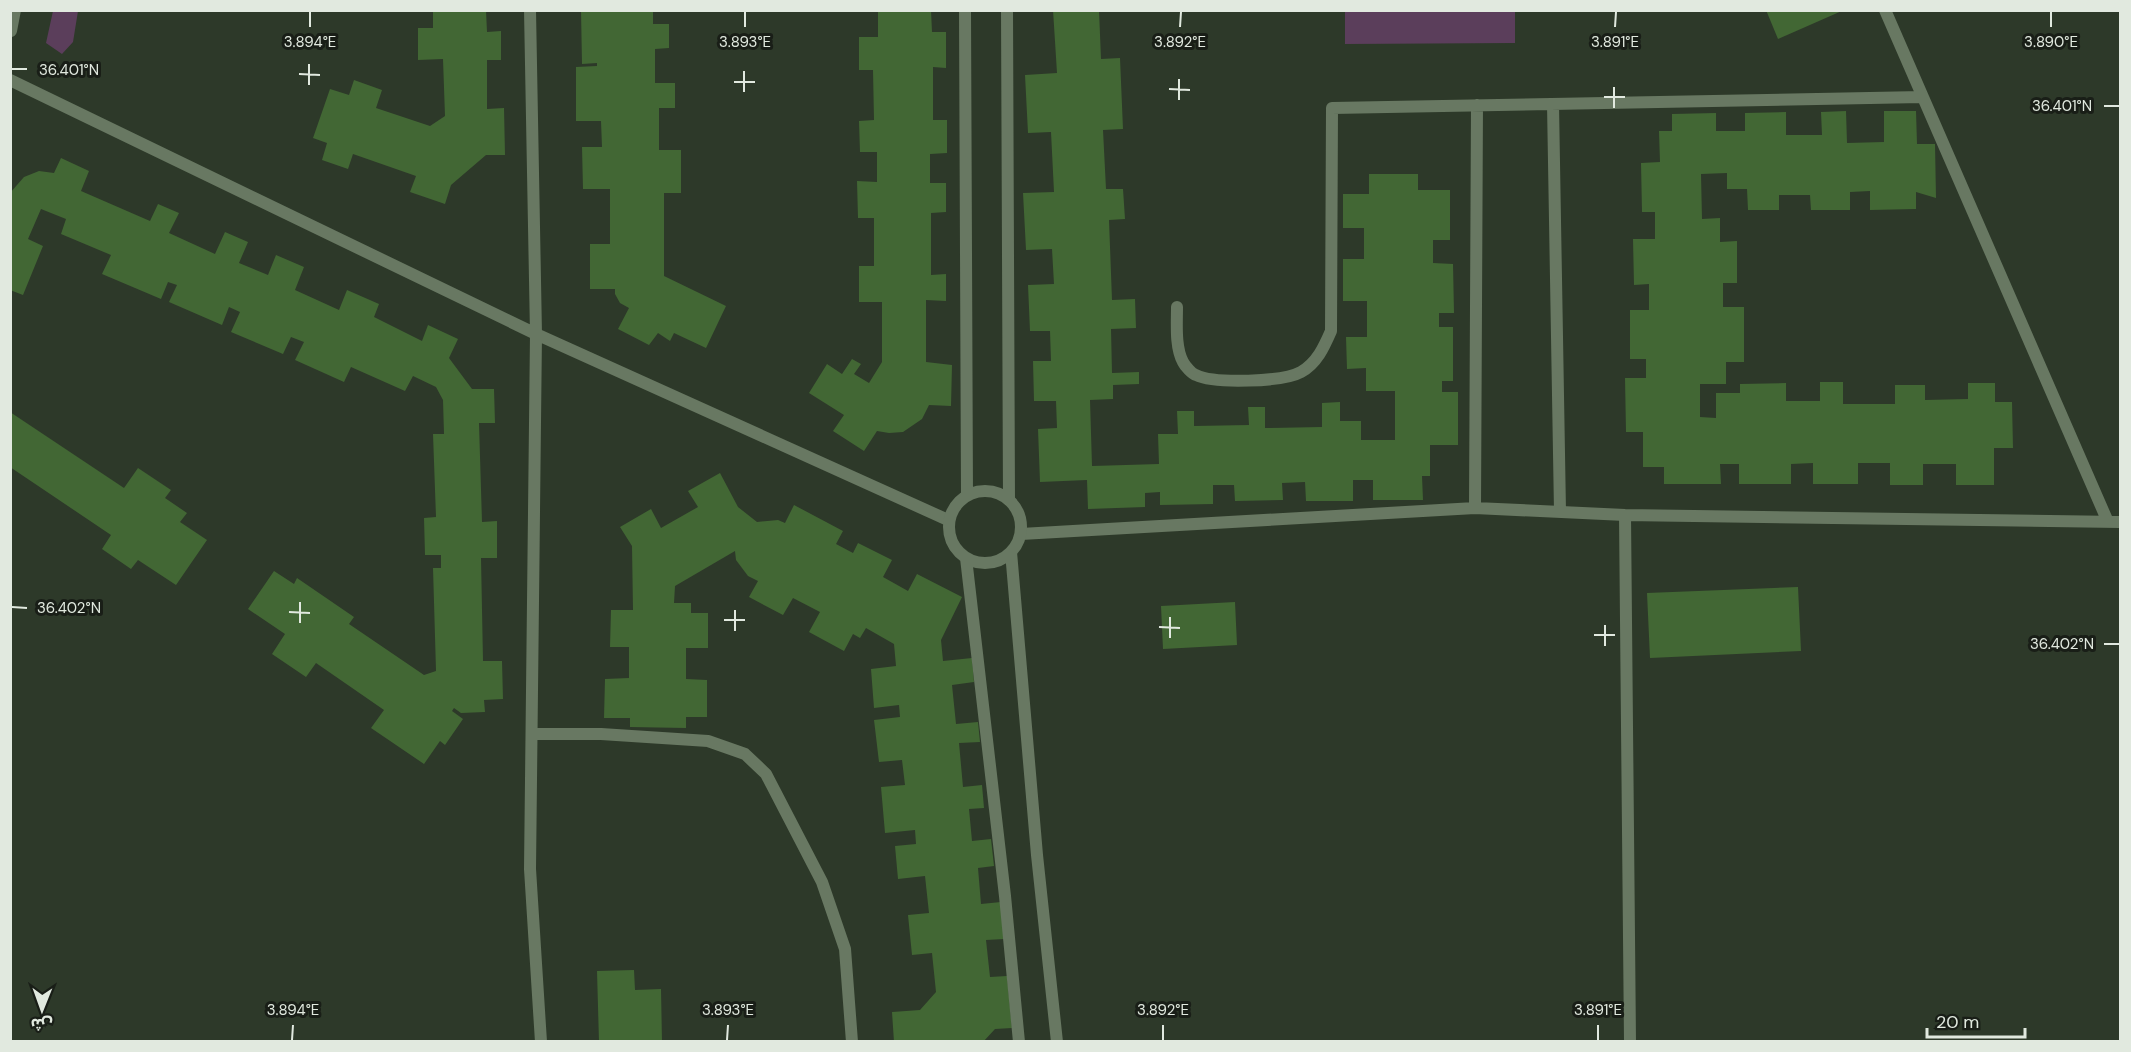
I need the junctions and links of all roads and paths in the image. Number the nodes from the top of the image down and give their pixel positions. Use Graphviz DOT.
graph roads {
  1 [pos="15,10"];
  2 [pos="530,10"];
  3 [pos="965,10"];
  4 [pos="1007,10"];
  5 [pos="1885,10"];
  6 [pos="11,32"];
  7 [pos="10,80"];
  8 [pos="1922,97"];
  9 [pos="1553,104"];
  10 [pos="1477,105"];
  11 [pos="1177,307"];
  12 [pos="536,334"];
  13 [pos="967,495"];
  14 [pos="1009,500"];
  15 [pos="1475,508"];
  16 [pos="1560,511"];
  17 [pos="1625,515"];
  18 [pos="948,520"];
  19 [pos="2114,522"];
  20 [pos="1021,534"];
  21 [pos="1011,552"];
  22 [pos="966,558"];
  23 [pos="532,734"];
  24 [pos="541,1041"];
  25 [pos="852,1041"];
  26 [pos="1019,1041"];
  27 [pos="1057,1041"];
  28 [pos="1630,1041"];
  1 -- 6 [label="street"];
  2 -- 12 [label="street"];
  3 -- 13 [label="street"];
  4 -- 14 [label="street"];
  5 -- 8 [label="street"];
  7 -- 12 [label="street"];
  8 -- 9 [label="street"];
  8 -- 19 [label="street"];
  9 -- 10 [label="street"];
  9 -- 16 [label="street"];
  10 -- 11 [label="street"];
  10 -- 15 [label="street"];
  12 -- 18 [label="street"];
  12 -- 23 [label="street"];
  13 -- 14 [label="street"];
  13 -- 18 [label="street"];
  14 -- 20 [label="street"];
  15 -- 16 [label="street"];
  15 -- 20 [label="street"];
  16 -- 17 [label="street"];
  17 -- 19 [label="street"];
  17 -- 28 [label="street"];
  18 -- 22 [label="street"];
  20 -- 21 [label="street"];
  21 -- 22 [label="street"];
  21 -- 27 [label="street"];
  22 -- 26 [label="street"];
  23 -- 24 [label="street"];
  23 -- 25 [label="street"];
}
